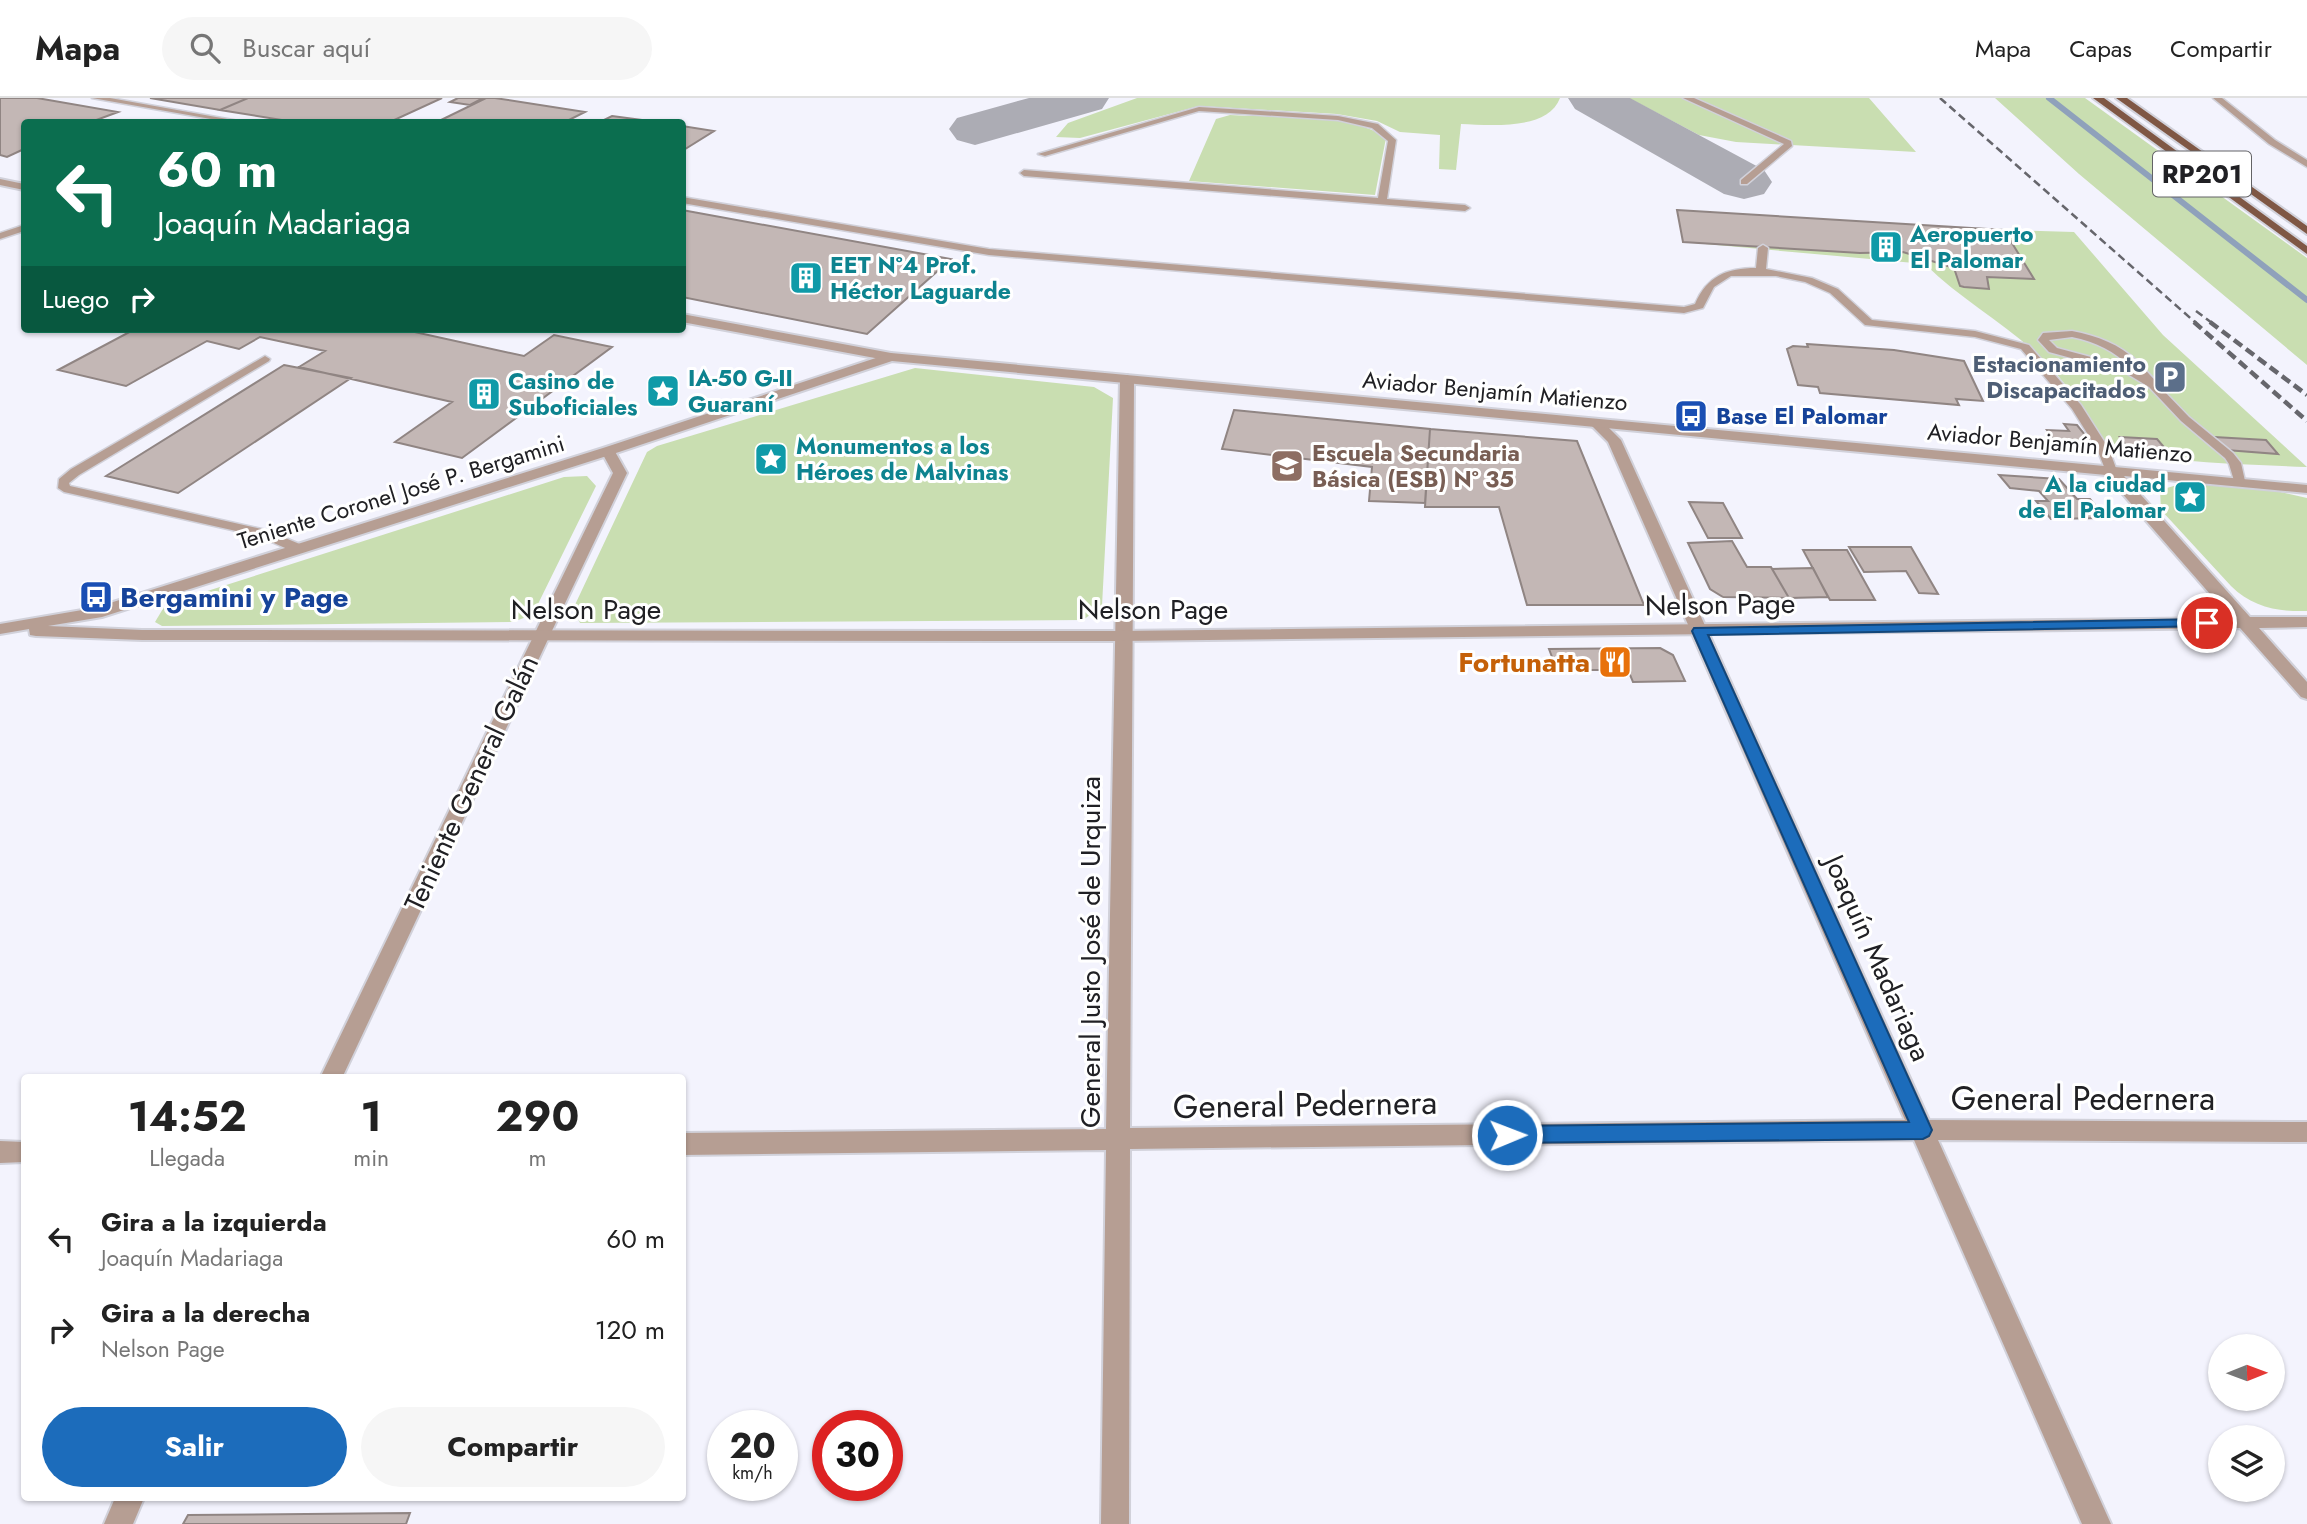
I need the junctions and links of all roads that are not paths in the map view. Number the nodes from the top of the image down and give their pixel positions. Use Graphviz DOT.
graph roads {
  1 [pos="96,98"];
  2 [pos="1687,98"];
  3 [pos="2098,98"];
  4 [pos="2121,98"];
  5 [pos="2217,98"];
  6 [pos="222,119"];
  7 [pos="1042,155"];
  8 [pos="2307,164"];
  9 [pos="1024,173"];
  10 [pos="0,182"];
  11 [pos="1744,182"];
  12 [pos="21,186"];
  13 [pos="686,202"];
  14 [pos="1382,202"];
  15 [pos="1465,208"];
  16 [pos="21,229"];
  17 [pos="2307,231"];
  18 [pos="0,236"];
  19 [pos="1763,248"];
  20 [pos="2307,251"];
  21 [pos="1761,272"];
  22 [pos="686,319"];
  23 [pos="891,358"];
  24 [pos="265,359"];
  25 [pos="1127,379"];
  26 [pos="2158,388"];
  27 [pos="1596,423"];
  28 [pos="608,451"];
  29 [pos="2111,471"];
  30 [pos="2239,481"];
  31 [pos="2307,489"];
  32 [pos="297,548"];
  33 [pos="2245,622"];
  34 [pos="2307,622"];
  35 [pos="0,629"];
  36 [pos="1699,631"];
  37 [pos="542,635"];
  38 [pos="1120,636"];
  39 [pos="2307,693"];
  40 [pos="333,1074"];
  41 [pos="1923,1130"];
  42 [pos="2307,1132"];
  43 [pos="1120,1139"];
  44 [pos="686,1144"];
  45 [pos="0,1152"];
  46 [pos="21,1152"];
  47 [pos="129,1501"];
  48 [pos="118,1524"];
  49 [pos="1115,1524"];
  50 [pos="2097,1524"];
  1 -- 6 [label="lane"];
  2 -- 11 [label="lane"];
  3 -- 20 [label="main road, RP201"];
  4 -- 17 [label="main road, RP201"];
  5 -- 8 [label="lane"];
  7 -- 14 [label="lane"];
  9 -- 14 [label="lane"];
  10 -- 12 [label="street"];
  13 -- 21 [label="lane"];
  14 -- 15 [label="lane"];
  16 -- 18 [label="lane"];
  19 -- 21 [label="lane"];
  21 -- 29 [label="lane"];
  22 -- 23 [label="street, Aviador Benjamín Matienzo"];
  23 -- 25 [label="street, Aviador Benjamín Matienzo"];
  23 -- 28 [label="street, Teniente Coronel José P. Bergamini"];
  24 -- 32 [label="lane"];
  25 -- 27 [label="street, Aviador Benjamín Matienzo"];
  25 -- 38 [label="street, General Justo José de Urquiza"];
  26 -- 26 [label="lane"];
  26 -- 30 [label="lane"];
  27 -- 29 [label="street, Aviador Benjamín Matienzo"];
  27 -- 36 [label="street, Joaquín Madariaga"];
  28 -- 32 [label="street, Teniente Coronel José P. Bergamini"];
  28 -- 37 [label="street, Teniente General Galán"];
  29 -- 30 [label="street, Aviador Benjamín Matienzo"];
  29 -- 33 [label="street"];
  30 -- 31 [label="street, Aviador Benjamín Matienzo"];
  32 -- 35 [label="street, Teniente Coronel José P. Bergamini"];
  33 -- 34 [label="street, Nelson Page"];
  33 -- 36 [label="street, Nelson Page"];
  33 -- 39 [label="street"];
  35 -- 37 [label="street, Nelson Page"];
  36 -- 38 [label="street, Nelson Page"];
  36 -- 41 [label="street, Joaquín Madariaga"];
  37 -- 38 [label="street, Nelson Page"];
  37 -- 40 [label="street, Teniente General Galán"];
  38 -- 43 [label="street, General Justo José de Urquiza"];
  41 -- 42 [label="street, General Pedernera"];
  41 -- 43 [label="street, General Pedernera"];
  41 -- 50 [label="street, Joaquín Madariaga"];
  43 -- 44 [label="street, General Pedernera"];
  43 -- 49 [label="street, General Justo José de Urquiza"];
  45 -- 46 [label="street"];
  47 -- 48 [label="street"];
}
